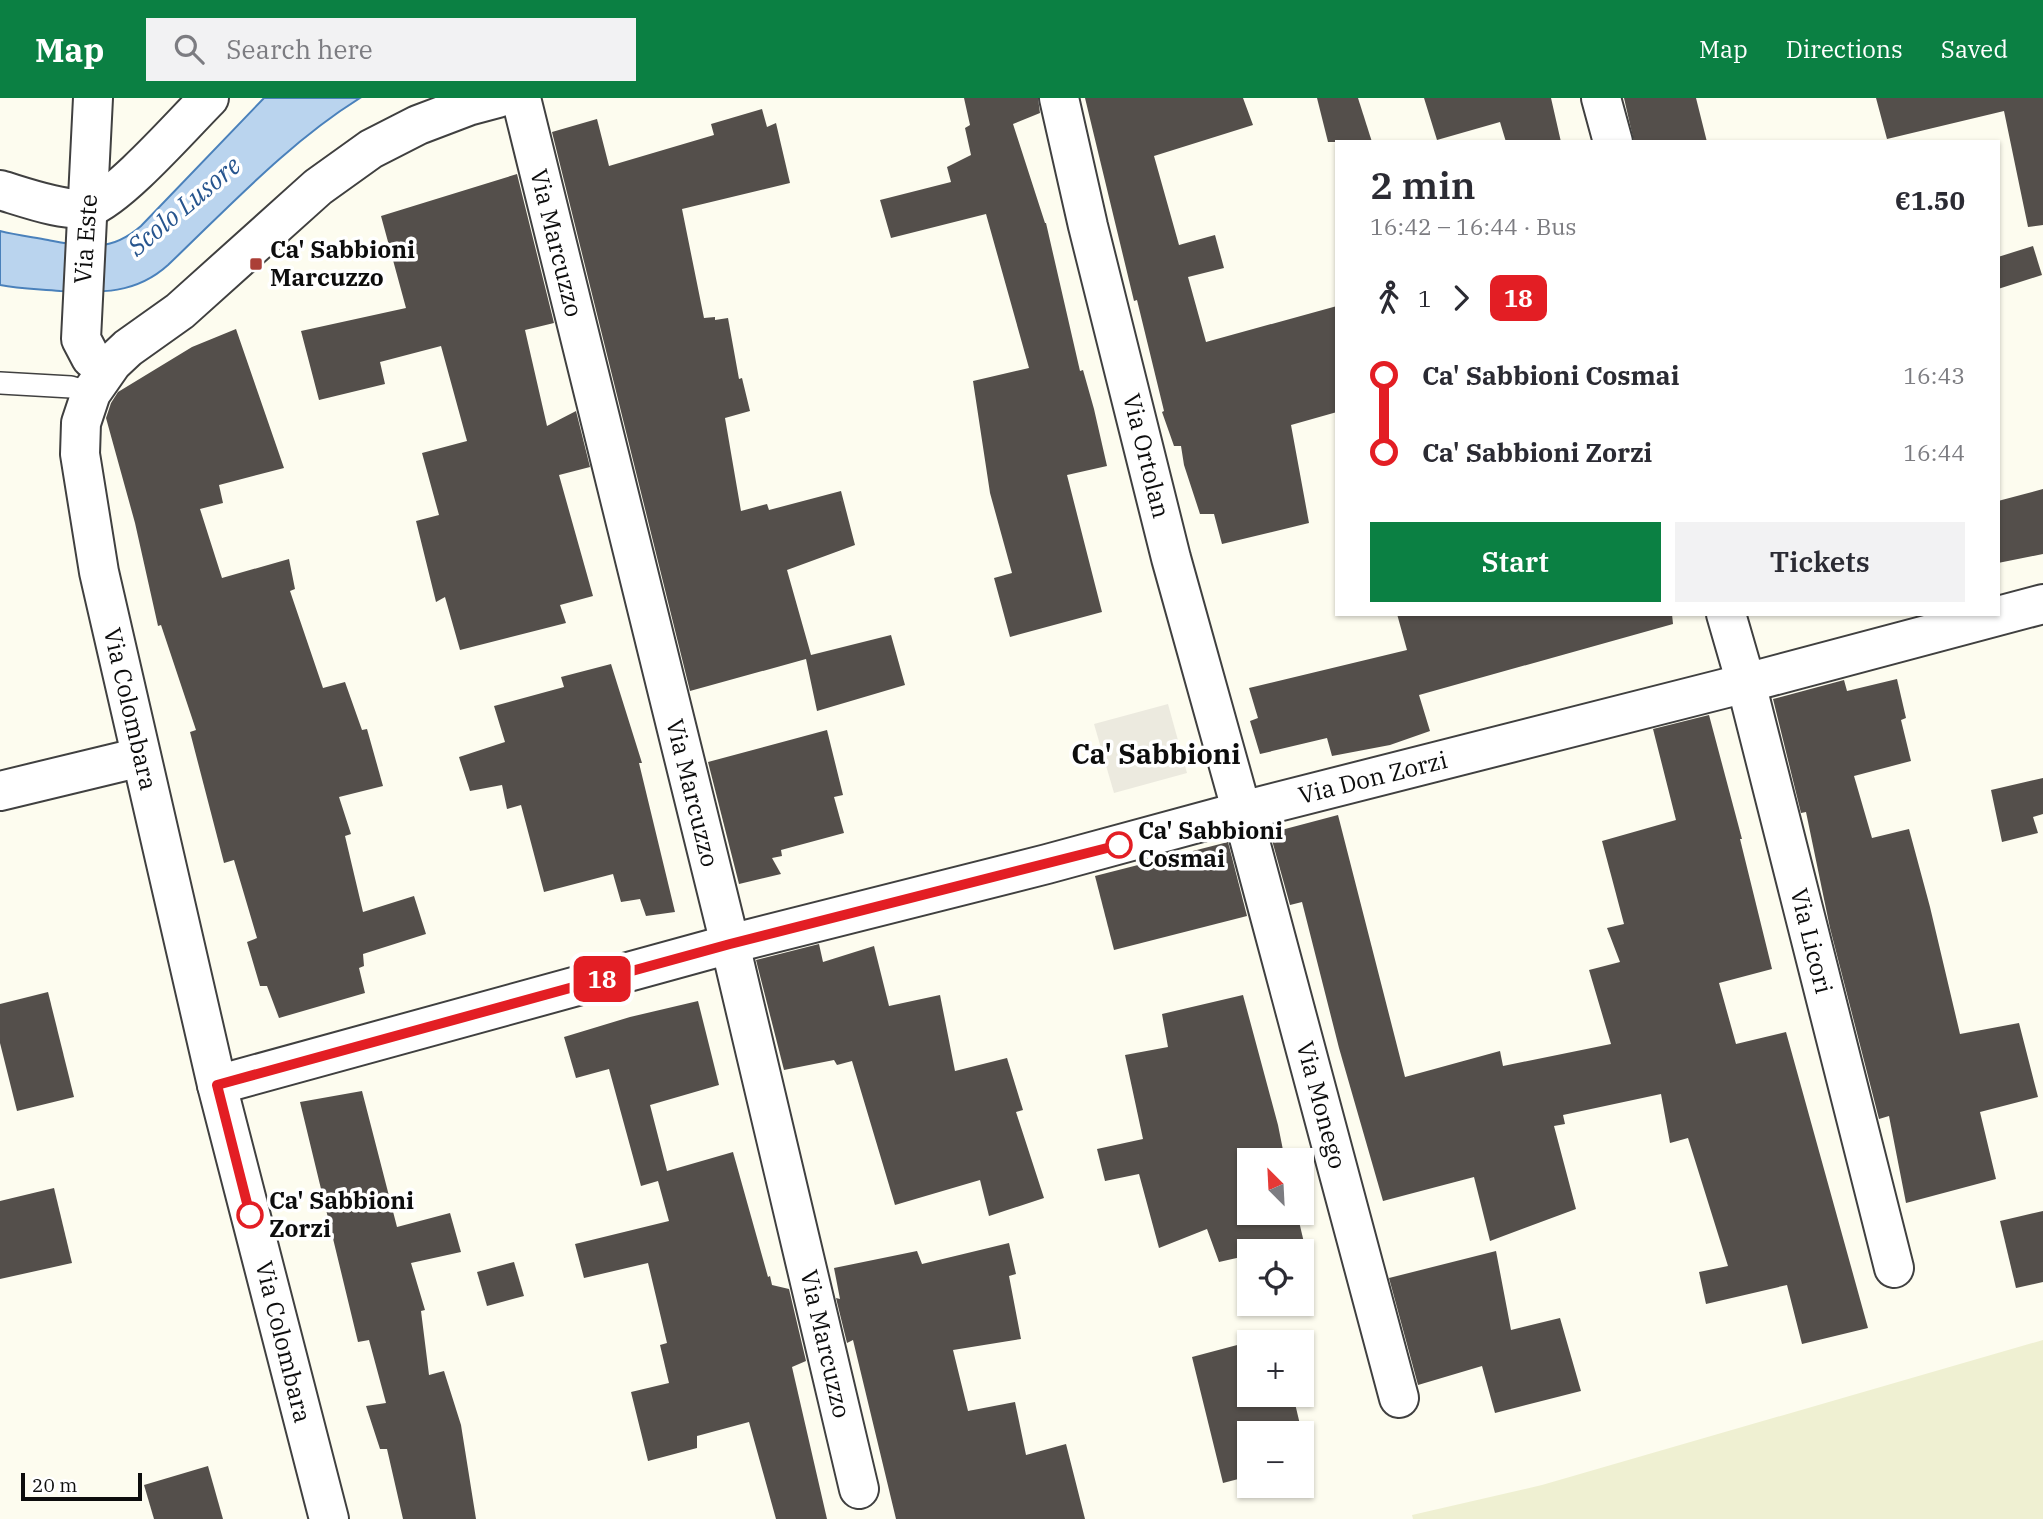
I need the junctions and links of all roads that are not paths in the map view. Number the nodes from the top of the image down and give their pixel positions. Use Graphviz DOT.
graph roads {
  1 [pos="93,98"];
  2 [pos="209,98"];
  3 [pos="498,98"];
  4 [pos="521,98"];
  5 [pos="1059,98"];
  6 [pos="1601,98"];
  7 [pos="1612,140"];
  8 [pos="0,190"];
  9 [pos="88,219"];
  10 [pos="98,381"];
  11 [pos="0,383"];
  12 [pos="2043,604"];
  13 [pos="2000,615"];
  14 [pos="1728,616"];
  15 [pos="1998,616"];
  16 [pos="1746,683"];
  17 [pos="141,757"];
  18 [pos="0,791"];
  19 [pos="1242,811"];
  20 [pos="730,944"];
  21 [pos="217,1085"];
  22 [pos="1894,1268"];
  23 [pos="1399,1398"];
  24 [pos="859,1489"];
  25 [pos="329,1519"];
  1 -- 9 [label="street, Via Este"];
  2 -- 9 [label="street"];
  3 -- 10 [label="street, Via Colombara"];
  4 -- 20 [label="street, Via Marcuzzo"];
  5 -- 19 [label="street, Via Ortolan"];
  6 -- 7 [label="street"];
  8 -- 9 [label="street"];
  9 -- 10 [label="street, Via Este"];
  10 -- 11 [label="lane"];
  10 -- 17 [label="street, Via Colombara"];
  12 -- 13 [label="street, Via Don Zorzi"];
  14 -- 16 [label="street, Via Licori"];
  15 -- 16 [label="street, Via Don Zorzi"];
  16 -- 19 [label="street, Via Don Zorzi"];
  16 -- 22 [label="street, Via Licori"];
  17 -- 18 [label="street"];
  17 -- 21 [label="street, Via Colombara"];
  19 -- 20 [label="street, Via Don Zorzi"];
  19 -- 23 [label="street, Via Monego"];
  20 -- 21 [label="street, Via Don Zorzi"];
  20 -- 24 [label="street, Via Marcuzzo"];
  21 -- 25 [label="street, Via Colombara"];
}
